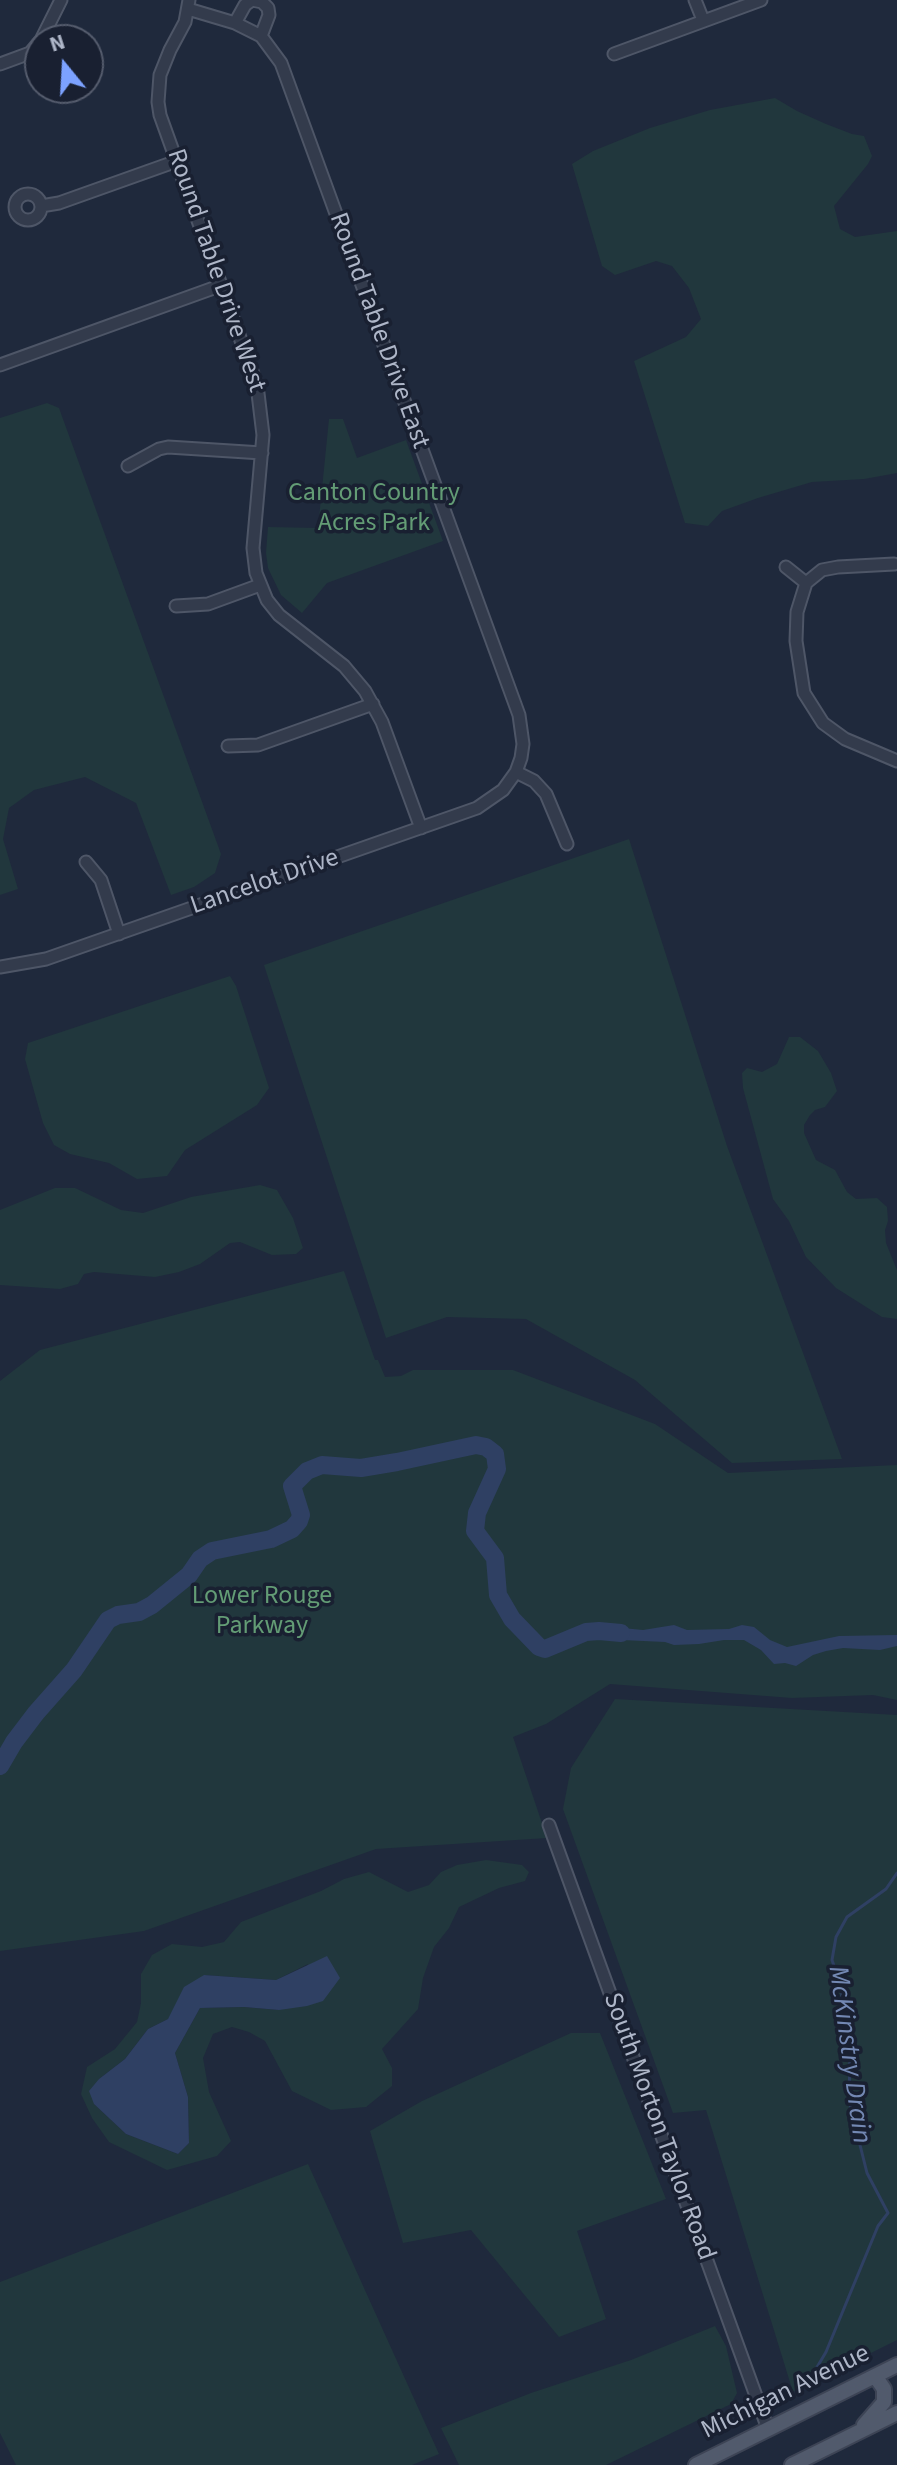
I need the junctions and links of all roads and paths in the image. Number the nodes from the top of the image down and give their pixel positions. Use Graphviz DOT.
graph roads {
  1 [pos="61,0"];
  2 [pos="695,0"];
  3 [pos="761,0"];
  4 [pos="188,5"];
  5 [pos="703,20"];
  6 [pos="235,23"];
  7 [pos="49,24"];
  8 [pos="261,36"];
  9 [pos="614,54"];
  10 [pos="24,55"];
  11 [pos="0,64"];
  12 [pos="177,161"];
  13 [pos="41,206"];
  14 [pos="222,285"];
  15 [pos="0,365"];
  16 [pos="262,453"];
  17 [pos="128,466"];
  18 [pos="894,564"];
  19 [pos="786,567"];
  20 [pos="806,583"];
  21 [pos="260,585"];
  22 [pos="176,606"];
  23 [pos="373,704"];
  24 [pos="228,746"];
  25 [pos="897,761"];
  26 [pos="516,772"];
  27 [pos="421,828"];
  28 [pos="567,844"];
  29 [pos="86,862"];
  30 [pos="119,934"];
  31 [pos="0,967"];
  32 [pos="549,1825"];
  33 [pos="897,2365"];
  34 [pos="875,2376"];
  35 [pos="897,2413"];
  36 [pos="768,2429"];
  37 [pos="859,2431"];
  38 [pos="696,2465"];
  39 [pos="792,2465"];
  1 -- 7 [label="street"];
  2 -- 5 [label="street"];
  3 -- 5 [label="street"];
  4 -- 6 [label="street, Round Table Drive East"];
  4 -- 12 [label="street, Round Table Drive West"];
  5 -- 9 [label="street"];
  6 -- 8 [label="street, Round Table Drive East"];
  6 -- 8 [label="street"];
  8 -- 26 [label="street, Round Table Drive East"];
  10 -- 11 [label="street"];
  12 -- 13 [label="street"];
  12 -- 14 [label="street, Round Table Drive West"];
  14 -- 15 [label="street"];
  14 -- 16 [label="street, Round Table Drive West"];
  16 -- 17 [label="street"];
  16 -- 21 [label="street, Round Table Drive West"];
  18 -- 20 [label="street"];
  19 -- 20 [label="street"];
  20 -- 25 [label="street"];
  21 -- 22 [label="street"];
  21 -- 23 [label="street, Round Table Drive West"];
  23 -- 24 [label="street"];
  23 -- 27 [label="street, Round Table Drive West"];
  26 -- 27 [label="street, Lancelot Drive"];
  26 -- 28 [label="street"];
  27 -- 30 [label="street, Lancelot Drive"];
  29 -- 30 [label="street"];
  30 -- 31 [label="street, Lancelot Drive"];
  32 -- 36 [label="street, South Morton Taylor Road"];
  33 -- 34 [label="main road, Michigan Avenue"];
  34 -- 36 [label="main road, Michigan Avenue"];
  34 -- 37 [label="main road"];
  35 -- 37 [label="main road"];
  36 -- 38 [label="main road, Michigan Avenue"];
  37 -- 39 [label="main road"];
}
